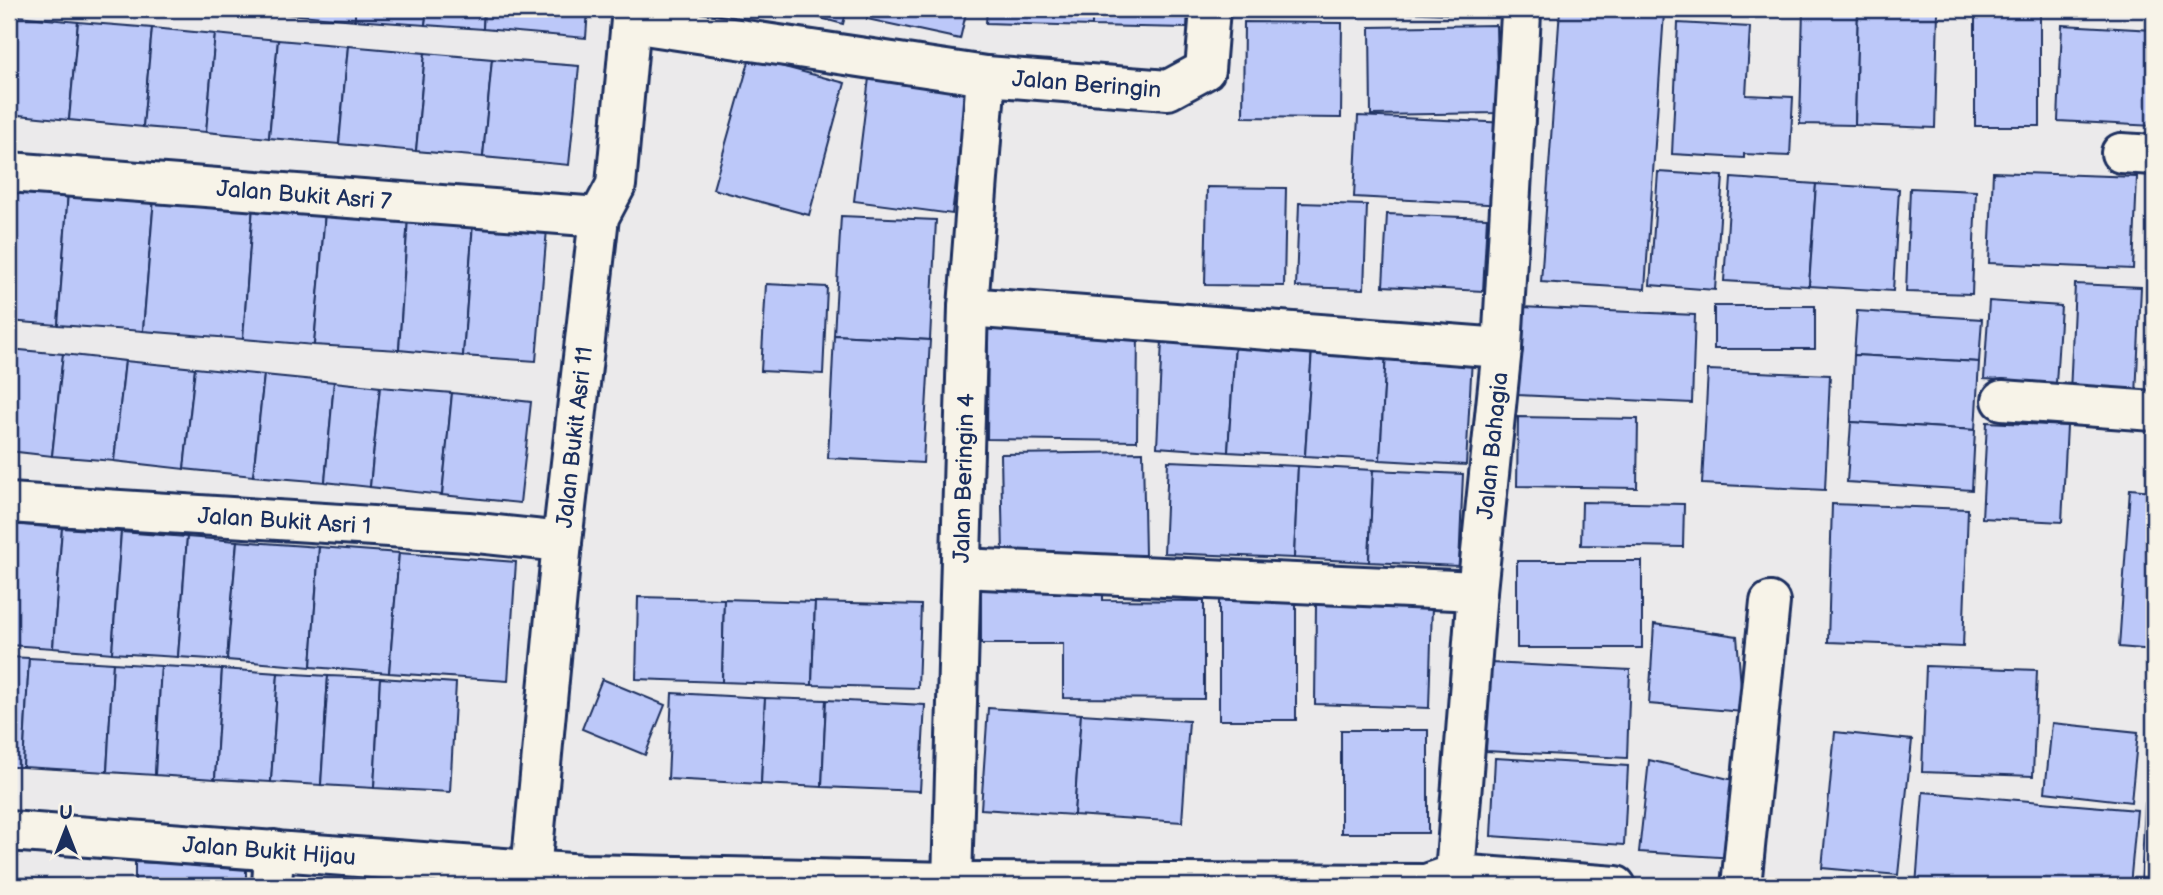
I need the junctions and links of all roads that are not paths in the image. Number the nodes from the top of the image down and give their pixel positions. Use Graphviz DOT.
graph roads {
  1 [pos="1210,9"];
  2 [pos="1521,14"];
  3 [pos="632,16"];
  4 [pos="986,76"];
  5 [pos="9,172"];
  6 [pos="599,217"];
  7 [pos="968,307"];
  8 [pos="1502,348"];
  9 [pos="2002,400"];
  10 [pos="2154,411"];
  11 [pos="9,503"];
  12 [pos="562,542"];
  13 [pos="961,568"];
  14 [pos="1477,592"];
  15 [pos="1770,602"];
  16 [pos="9,831"];
  17 [pos="273,868"];
  18 [pos="531,871"];
  19 [pos="584,880"];
  20 [pos="952,882"];
  21 [pos="1435,882"];
  22 [pos="1615,886"];
  23 [pos="1741,886"];
  1 -- 4 [label="street, Jalan Beringin"];
  2 -- 8 [label="street, Jalan Bahagia"];
  3 -- 4 [label="street"];
  3 -- 6 [label="street, Jalan Bukit Asri 11"];
  4 -- 7 [label="street, Jalan Beringin 4"];
  5 -- 6 [label="street, Jalan Bukit Asri 7"];
  6 -- 12 [label="street, Jalan Bukit Asri 11"];
  7 -- 8 [label="street"];
  7 -- 13 [label="street, Jalan Beringin 4"];
  8 -- 14 [label="street, Jalan Bahagia"];
  9 -- 10 [label="street"];
  11 -- 12 [label="street, Jalan Bukit Asri 1"];
  12 -- 18 [label="street, Jalan Bukit Asri 11"];
  13 -- 14 [label="street"];
  13 -- 20 [label="street, Jalan Beringin 4"];
  14 -- 21 [label="street, Jalan Bahagia"];
  15 -- 23 [label="street"];
  16 -- 17 [label="street, Jalan Bukit Hijau"];
  17 -- 18 [label="street, Jalan Bukit Hijau"];
  18 -- 19 [label="street, Jalan Bukit Hijau"];
  19 -- 20 [label="street, Jalan Bukit Hijau"];
  20 -- 21 [label="street, Jalan Bukit Hijau"];
  21 -- 22 [label="street, Jalan Bukit Hijau"];
}
